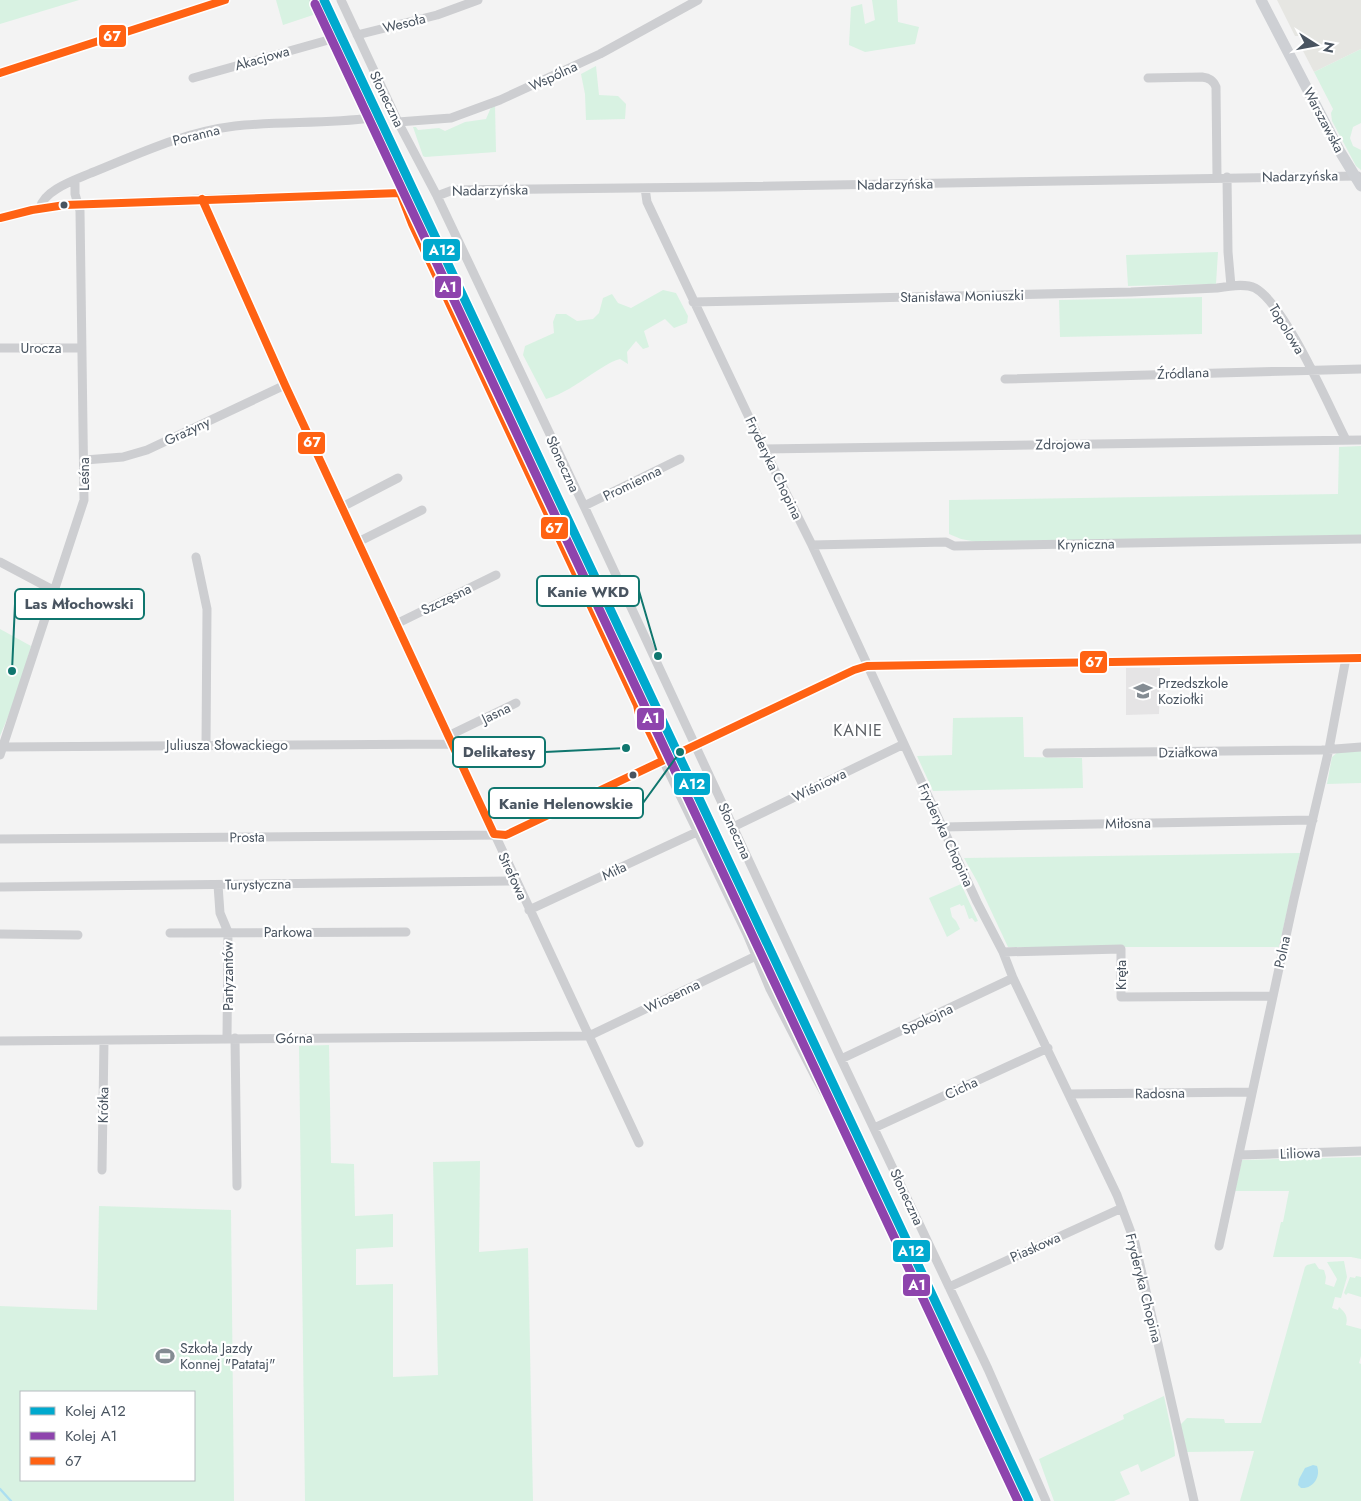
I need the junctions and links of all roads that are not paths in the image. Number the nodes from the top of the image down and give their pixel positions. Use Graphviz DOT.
graph roads {
  1 [pos="224,0"];
  2 [pos="314,0"];
  3 [pos="341,0"];
  4 [pos="478,0"];
  5 [pos="698,0"];
  6 [pos="1261,0"];
  7 [pos="357,35"];
  8 [pos="332,39"];
  9 [pos="0,73"];
  10 [pos="193,78"];
  11 [pos="1148,78"];
  12 [pos="371,118"];
  13 [pos="398,122"];
  14 [pos="1217,177"];
  15 [pos="1227,177"];
  16 [pos="1359,179"];
  17 [pos="75,180"];
  18 [pos="645,188"];
  19 [pos="400,194"];
  20 [pos="437,196"];
  21 [pos="202,199"];
  22 [pos="79,204"];
  23 [pos="40,208"];
  24 [pos="0,218"];
  25 [pos="1231,286"];
  26 [pos="694,302"];
  27 [pos="0,348"];
  28 [pos="82,348"];
  29 [pos="1311,369"];
  30 [pos="1361,369"];
  31 [pos="1004,379"];
  32 [pos="285,385"];
  33 [pos="1346,440"];
  34 [pos="1361,440"];
  35 [pos="764,449"];
  36 [pos="84,460"];
  37 [pos="680,460"];
  38 [pos="398,478"];
  39 [pos="584,506"];
  40 [pos="342,507"];
  41 [pos="422,510"];
  42 [pos="1361,539"];
  43 [pos="358,542"];
  44 [pos="812,545"];
  45 [pos="196,557"];
  46 [pos="0,562"];
  47 [pos="496,575"];
  48 [pos="54,590"];
  49 [pos="396,624"];
  50 [pos="1346,658"];
  51 [pos="1361,658"];
  52 [pos="867,666"];
  53 [pos="516,703"];
  54 [pos="450,740"];
  55 [pos="904,744"];
  56 [pos="206,745"];
  57 [pos="695,745"];
  58 [pos="1361,747"];
  59 [pos="1329,749"];
  60 [pos="1,751"];
  61 [pos="1047,753"];
  62 [pos="663,760"];
  63 [pos="1313,820"];
  64 [pos="943,826"];
  65 [pos="733,827"];
  66 [pos="699,831"];
  67 [pos="494,834"];
  68 [pos="0,840"];
  69 [pos="516,881"];
  70 [pos="218,885"];
  71 [pos="0,887"];
  72 [pos="529,910"];
  73 [pos="228,932"];
  74 [pos="406,932"];
  75 [pos="170,933"];
  76 [pos="0,934"];
  77 [pos="78,935"];
  78 [pos="1003,952"];
  79 [pos="756,956"];
  80 [pos="1013,978"];
  81 [pos="1272,996"];
  82 [pos="588,1035"];
  83 [pos="231,1038"];
  84 [pos="0,1041"];
  85 [pos="104,1041"];
  86 [pos="1048,1048"];
  87 [pos="841,1059"];
  88 [pos="1251,1092"];
  89 [pos="1069,1094"];
  90 [pos="838,1116"];
  91 [pos="874,1128"];
  92 [pos="639,1143"];
  93 [pos="1361,1151"];
  94 [pos="1239,1155"];
  95 [pos="102,1170"];
  96 [pos="237,1186"];
  97 [pos="1122,1208"];
  98 [pos="1219,1246"];
  99 [pos="949,1287"];
  100 [pos="1046,1501"];
  101 [pos="1194,1501"];
  1 -- 9 [label="street"];
  2 -- 8 [label="street"];
  3 -- 7 [label="street, Słoneczna"];
  4 -- 7 [label="street, Wesoła"];
  5 -- 13 [label="street, Wspólna"];
  6 -- 16 [label="main road, Warszawska"];
  7 -- 13 [label="street, Słoneczna"];
  8 -- 10 [label="street, Akacjowa"];
  8 -- 12 [label="street"];
  11 -- 14 [label="street"];
  12 -- 17 [label="street, Poranna"];
  12 -- 19 [label="street"];
  13 -- 20 [label="street, Słoneczna"];
  14 -- 15 [label="street, Nadarzyńska"];
  14 -- 18 [label="street, Nadarzyńska"];
  15 -- 16 [label="street, Nadarzyńska"];
  15 -- 25 [label="street"];
  17 -- 22 [label="street, Leśna"];
  17 -- 23 [label="street, Poranna"];
  18 -- 20 [label="street, Nadarzyńska"];
  18 -- 26 [label="street, Fryderyka Chopina"];
  19 -- 21 [label="street"];
  19 -- 62 [label="street"];
  20 -- 39 [label="street, Słoneczna"];
  21 -- 22 [label="street"];
  21 -- 32 [label="street, Strefowa"];
  22 -- 23 [label="street"];
  22 -- 28 [label="street, Leśna"];
  23 -- 24 [label="street"];
  25 -- 26 [label="street, Stanisława Moniuszki"];
  25 -- 29 [label="street, Topolowa"];
  26 -- 35 [label="street, Fryderyka Chopina"];
  27 -- 28 [label="street, Urocza"];
  28 -- 36 [label="street, Leśna"];
  29 -- 30 [label="street, Źródlana"];
  29 -- 31 [label="street, Źródlana"];
  29 -- 33 [label="street, Topolowa"];
  32 -- 36 [label="street, Grażyny"];
  32 -- 40 [label="street, Strefowa"];
  33 -- 34 [label="street, Zdrojowa"];
  33 -- 35 [label="street, Zdrojowa"];
  35 -- 44 [label="street, Fryderyka Chopina"];
  36 -- 48 [label="street, Leśna"];
  37 -- 39 [label="street, Promienna"];
  38 -- 40 [label="street"];
  39 -- 57 [label="street, Słoneczna"];
  40 -- 43 [label="street, Strefowa"];
  41 -- 43 [label="street"];
  42 -- 44 [label="street, Kryniczna"];
  43 -- 49 [label="street, Strefowa"];
  44 -- 52 [label="street, Fryderyka Chopina"];
  45 -- 56 [label="street"];
  46 -- 48 [label="street"];
  47 -- 49 [label="street, Szczęsna"];
  48 -- 60 [label="street, Leśna"];
  49 -- 54 [label="street, Strefowa"];
  50 -- 51 [label="street, Prosta"];
  50 -- 52 [label="street, Prosta"];
  50 -- 59 [label="street, Polna"];
  52 -- 55 [label="street, Fryderyka Chopina"];
  52 -- 57 [label="street, Prosta"];
  53 -- 54 [label="street, Jasna"];
  54 -- 56 [label="street, Juliusza Słowackiego"];
  54 -- 67 [label="street, Strefowa"];
  55 -- 64 [label="street, Fryderyka Chopina"];
  55 -- 65 [label="street, Wiśniowa"];
  56 -- 60 [label="street, Juliusza Słowackiego"];
  57 -- 62 [label="street, Prosta"];
  57 -- 65 [label="street, Słoneczna"];
  58 -- 59 [label="street, Działkowa"];
  59 -- 61 [label="street, Działkowa"];
  59 -- 63 [label="street, Polna"];
  62 -- 66 [label="street"];
  62 -- 67 [label="street, Prosta"];
  63 -- 64 [label="street, Miłosna"];
  63 -- 81 [label="street, Polna"];
  64 -- 78 [label="street, Fryderyka Chopina"];
  65 -- 87 [label="street, Słoneczna"];
  66 -- 72 [label="street, Miła"];
  66 -- 79 [label="street"];
  67 -- 68 [label="street, Prosta"];
  67 -- 69 [label="street, Strefowa"];
  69 -- 70 [label="street, Turystyczna"];
  69 -- 72 [label="street, Strefowa"];
  70 -- 71 [label="street, Turystyczna"];
  70 -- 73 [label="street, Partyzantów"];
  72 -- 82 [label="street, Strefowa"];
  73 -- 74 [label="street, Parkowa"];
  73 -- 75 [label="street, Parkowa"];
  73 -- 83 [label="street, Partyzantów"];
  76 -- 77 [label="street"];
  78 -- 80 [label="street, Fryderyka Chopina"];
  78 -- 81 [label="street, Kręta"];
  79 -- 82 [label="street, Wiosenna"];
  79 -- 90 [label="street"];
  80 -- 86 [label="street, Fryderyka Chopina"];
  80 -- 87 [label="street, Spokojna"];
  81 -- 88 [label="street, Polna"];
  82 -- 83 [label="street, Górna"];
  82 -- 92 [label="street, Strefowa"];
  83 -- 85 [label="street, Górna"];
  83 -- 96 [label="street, Partyzantów"];
  84 -- 85 [label="street, Górna"];
  85 -- 95 [label="street, Krótka"];
  86 -- 89 [label="street, Fryderyka Chopina"];
  86 -- 91 [label="street, Cicha"];
  87 -- 91 [label="street, Słoneczna"];
  88 -- 89 [label="street, Radosna"];
  88 -- 94 [label="street, Polna"];
  89 -- 97 [label="street, Fryderyka Chopina"];
  91 -- 99 [label="street, Słoneczna"];
  93 -- 94 [label="street, Liliowa"];
  94 -- 98 [label="street, Polna"];
  97 -- 99 [label="street, Piaskowa"];
  97 -- 101 [label="street, Fryderyka Chopina"];
  99 -- 100 [label="street, Słoneczna"];
}
